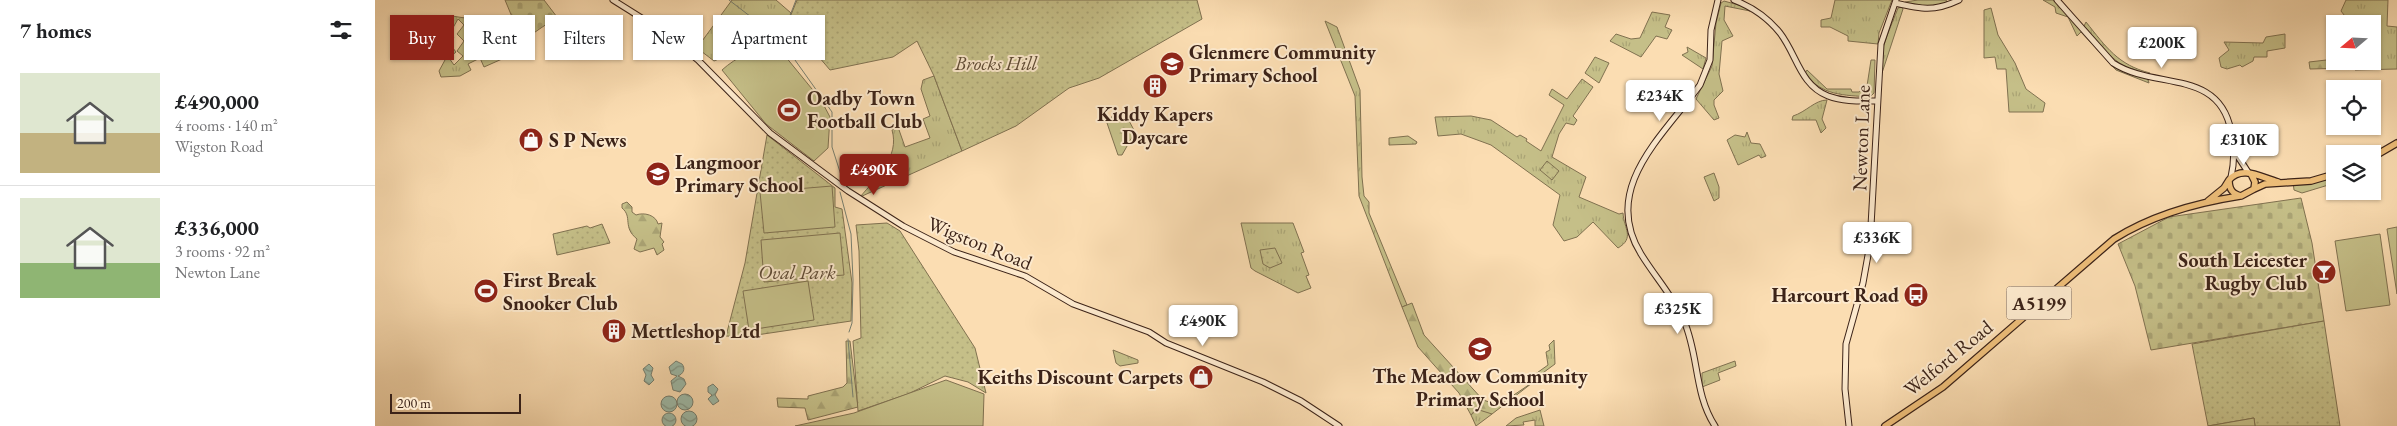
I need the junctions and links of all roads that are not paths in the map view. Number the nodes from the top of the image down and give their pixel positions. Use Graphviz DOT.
graph roads {
  1 [pos="613,0"];
  2 [pos="1718,0"];
  3 [pos="1734,0"];
  4 [pos="1959,0"];
  5 [pos="2057,0"];
  6 [pos="1896,1"];
  7 [pos="1877,101"];
  8 [pos="2397,143"];
  9 [pos="2235,152"];
  10 [pos="2381,152"];
  11 [pos="2249,173"];
  12 [pos="2326,177"];
  13 [pos="2230,178"];
  14 [pos="2277,182"];
  15 [pos="2254,189"];
  16 [pos="2240,196"];
  17 [pos="2204,203"];
  18 [pos="1339,426"];
  19 [pos="1715,426"];
  20 [pos="1849,426"];
  21 [pos="1885,426"];
  1 -- 18 [label="street, Wigston Road"];
  2 -- 19 [label="street"];
  3 -- 7 [label="street"];
  4 -- 6 [label="street"];
  5 -- 9 [label="street"];
  6 -- 7 [label="street, Newton Lane"];
  7 -- 20 [label="street, Newton Lane"];
  8 -- 10 [label="main road"];
  9 -- 11 [label="street"];
  9 -- 13 [label="street"];
  11 -- 13 [label="main road"];
  11 -- 14 [label="main road"];
  11 -- 15 [label="main road"];
  12 -- 14 [label="main road"];
  13 -- 16 [label="main road"];
  13 -- 17 [label="main road, Welford Road / A5199"];
  14 -- 15 [label="main road"];
  15 -- 16 [label="main road"];
  16 -- 17 [label="main road, Welford Road / A5199"];
  17 -- 21 [label="main road, Welford Road / A5199"];
}
